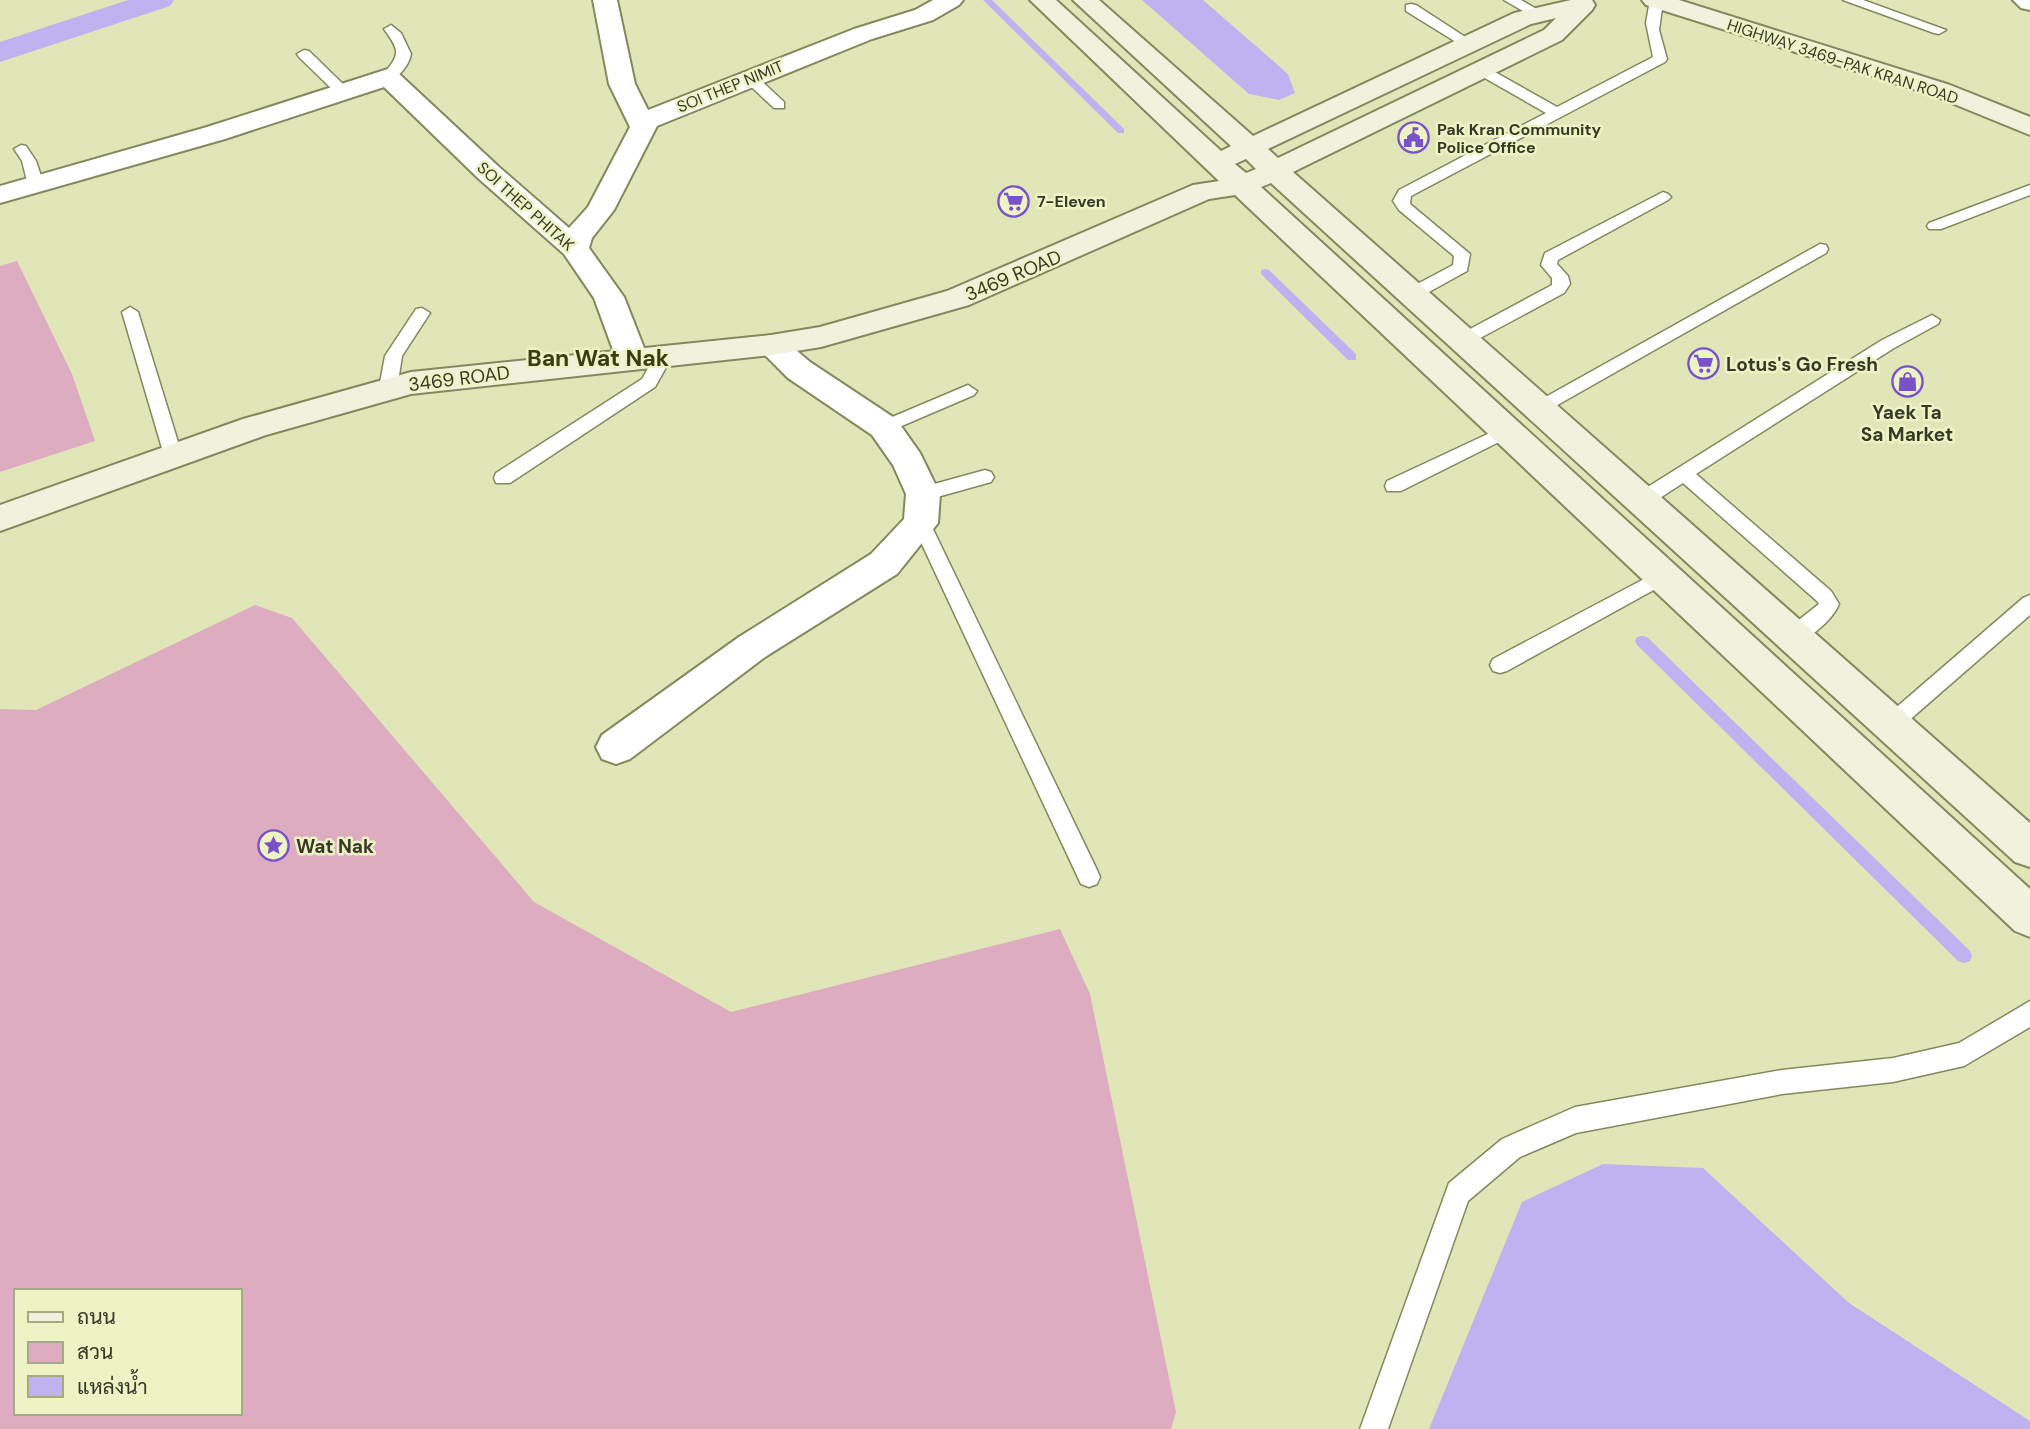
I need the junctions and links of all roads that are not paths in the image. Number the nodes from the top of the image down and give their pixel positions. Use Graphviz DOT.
graph roads {
  1 [pos="605,0"];
  2 [pos="951,0"];
  3 [pos="1042,0"];
  4 [pos="1085,0"];
  5 [pos="1511,0"];
  6 [pos="1655,0"];
  7 [pos="1850,0"];
  8 [pos="2025,0"];
  9 [pos="1588,2"];
  10 [pos="2030,3"];
  11 [pos="1411,8"];
  12 [pos="1540,15"];
  13 [pos="391,29"];
  14 [pos="1939,30"];
  15 [pos="1469,44"];
  16 [pos="304,54"];
  17 [pos="1481,70"];
  18 [pos="388,77"];
  19 [pos="750,78"];
  20 [pos="341,90"];
  21 [pos="779,106"];
  22 [pos="1556,113"];
  23 [pos="642,126"];
  24 [pos="2030,127"];
  25 [pos="1249,148"];
  26 [pos="21,149"];
  27 [pos="1274,170"];
  28 [pos="1221,180"];
  29 [pos="36,185"];
  30 [pos="2030,190"];
  31 [pos="0,195"];
  32 [pos="1663,197"];
  33 [pos="1935,226"];
  34 [pos="574,248"];
  35 [pos="1820,249"];
  36 [pos="1412,294"];
  37 [pos="130,312"];
  38 [pos="422,313"];
  39 [pos="1933,320"];
  40 [pos="1463,340"];
  41 [pos="771,345"];
  42 [pos="664,355"];
  43 [pos="632,358"];
  44 [pos="388,388"];
  45 [pos="968,391"];
  46 [pos="1539,408"];
  47 [pos="884,427"];
  48 [pos="1507,431"];
  49 [pos="173,455"];
  50 [pos="1684,474"];
  51 [pos="985,477"];
  52 [pos="503,478"];
  53 [pos="1394,486"];
  54 [pos="1642,500"];
  55 [pos="922,509"];
  56 [pos="0,518"];
  57 [pos="1663,576"];
  58 [pos="2030,603"];
  59 [pos="1793,636"];
  60 [pos="1500,665"];
  61 [pos="1891,724"];
  62 [pos="616,747"];
  63 [pos="2030,849"];
  64 [pos="1089,877"];
  65 [pos="2030,917"];
  66 [pos="2030,1013"];
  67 [pos="1374,1429"];
  1 -- 23 [label="street"];
  2 -- 19 [label="street, SOI THEP NIMIT"];
  3 -- 28 [label="main road"];
  4 -- 25 [label="main road"];
  5 -- 12 [label="lane"];
  6 -- 22 [label="lane"];
  6 -- 24 [label="main road, HIGHWAY 3469-PAK KRAN ROAD"];
  7 -- 14 [label="lane"];
  8 -- 10 [label="street"];
  9 -- 12 [label="main road"];
  9 -- 17 [label="main road"];
  11 -- 15 [label="lane"];
  12 -- 15 [label="main road"];
  13 -- 18 [label="lane"];
  15 -- 25 [label="main road"];
  16 -- 20 [label="lane"];
  17 -- 22 [label="lane"];
  17 -- 27 [label="main road"];
  18 -- 20 [label="street"];
  18 -- 34 [label="street, SOI THEP PHITAK"];
  19 -- 21 [label="lane"];
  19 -- 23 [label="street, SOI THEP NIMIT"];
  20 -- 29 [label="street"];
  22 -- 36 [label="lane"];
  23 -- 34 [label="street"];
  25 -- 27 [label="main road"];
  25 -- 28 [label="main road"];
  26 -- 29 [label="lane"];
  27 -- 28 [label="main road"];
  27 -- 36 [label="main road"];
  28 -- 41 [label="main road, 3469 ROAD"];
  28 -- 48 [label="main road"];
  29 -- 31 [label="street"];
  30 -- 33 [label="lane"];
  32 -- 40 [label="lane"];
  34 -- 43 [label="street, SOI THEP PHITAK"];
  35 -- 46 [label="lane"];
  36 -- 40 [label="main road"];
  37 -- 49 [label="lane"];
  38 -- 44 [label="lane"];
  39 -- 50 [label="lane"];
  40 -- 46 [label="main road"];
  41 -- 42 [label="main road, 3469 ROAD"];
  41 -- 47 [label="street"];
  42 -- 43 [label="main road, 3469 ROAD"];
  42 -- 52 [label="lane"];
  43 -- 44 [label="main road, 3469 ROAD"];
  44 -- 49 [label="main road, 3469 ROAD"];
  45 -- 47 [label="lane"];
  46 -- 54 [label="main road"];
  47 -- 55 [label="street"];
  48 -- 53 [label="lane"];
  48 -- 57 [label="main road"];
  49 -- 56 [label="main road, 3469 ROAD"];
  50 -- 54 [label="lane"];
  50 -- 59 [label="lane"];
  51 -- 55 [label="lane"];
  54 -- 59 [label="main road"];
  55 -- 62 [label="street"];
  55 -- 64 [label="lane"];
  57 -- 60 [label="lane"];
  57 -- 65 [label="main road"];
  58 -- 61 [label="lane"];
  59 -- 61 [label="main road"];
  61 -- 63 [label="main road"];
  66 -- 67 [label="lane"];
}
